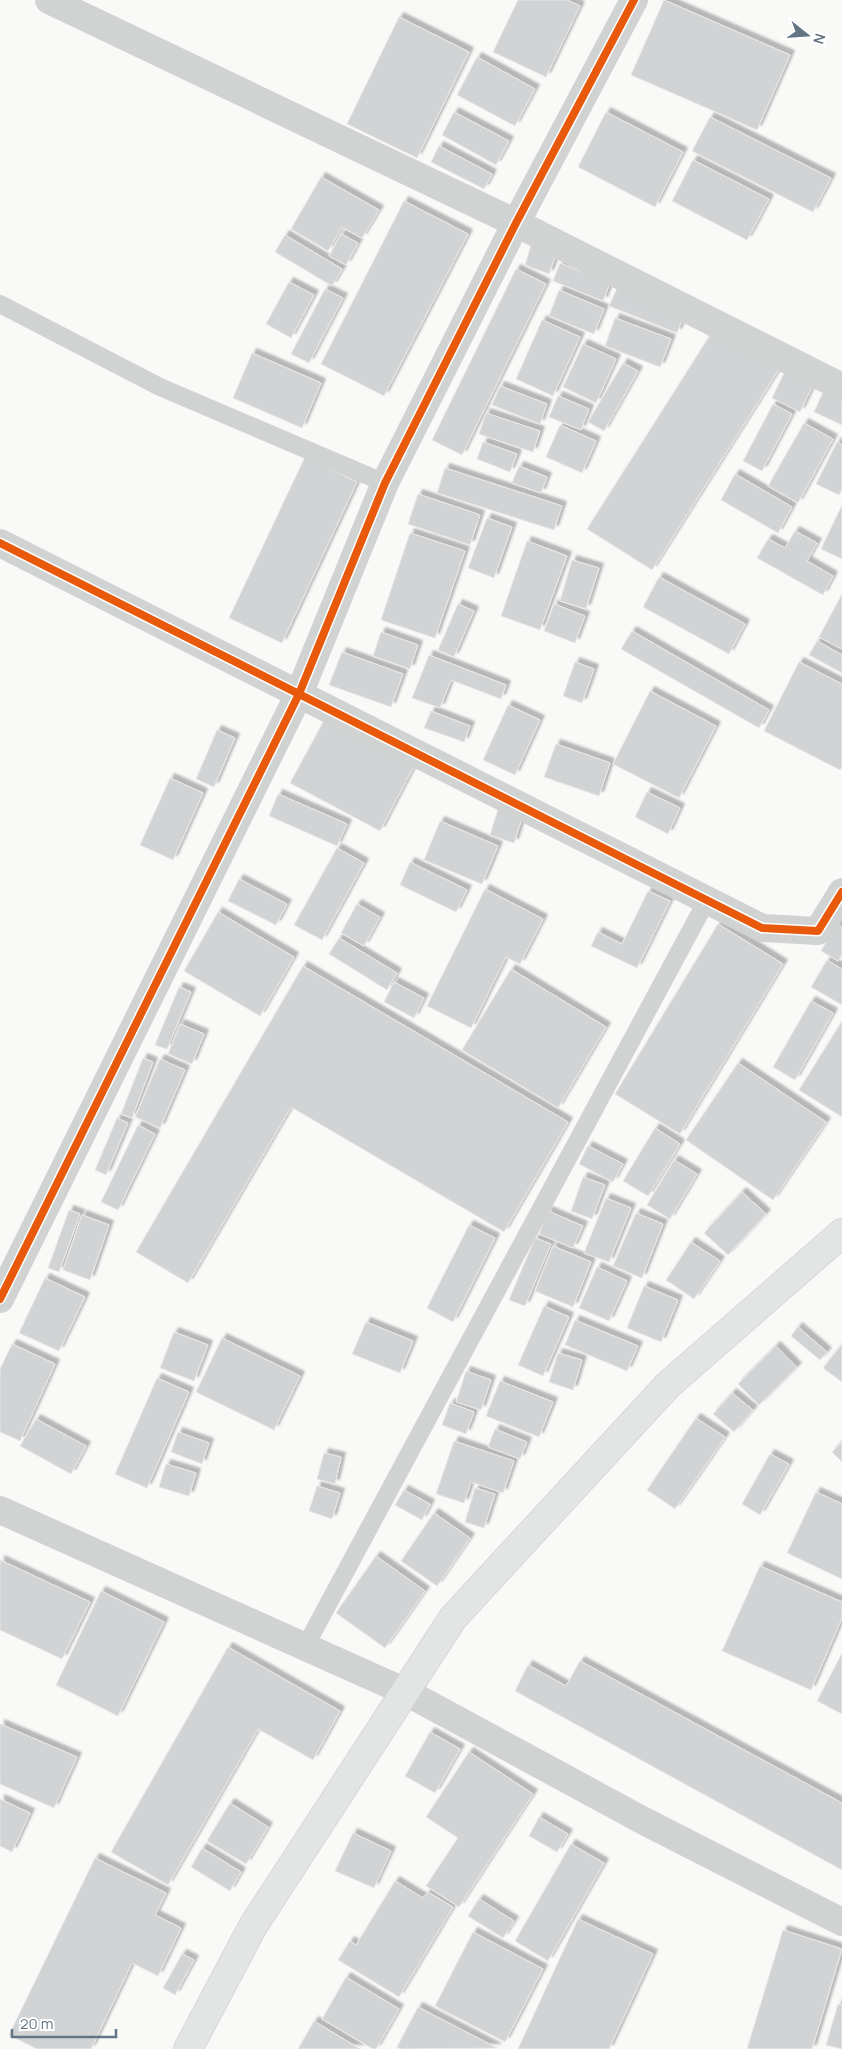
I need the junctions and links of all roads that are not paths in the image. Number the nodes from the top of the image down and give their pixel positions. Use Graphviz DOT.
graph roads {
  1 [pos="49,0"];
  2 [pos="634,0"];
  3 [pos="516,223"];
  4 [pos="0,304"];
  5 [pos="842,387"];
  6 [pos="385,483"];
  7 [pos="0,543"];
  8 [pos="299,694"];
  9 [pos="842,892"];
  10 [pos="707,900"];
  11 [pos="837,1244"];
  12 [pos="0,1299"];
  13 [pos="0,1510"];
  14 [pos="305,1647"];
  15 [pos="406,1692"];
  16 [pos="842,1922"];
  17 [pos="188,2049"];
  1 -- 3 [label="street"];
  2 -- 3 [label="street"];
  3 -- 5 [label="street"];
  3 -- 6 [label="street"];
  4 -- 6 [label="lane"];
  6 -- 8 [label="street"];
  7 -- 8 [label="street"];
  8 -- 10 [label="street"];
  8 -- 12 [label="street"];
  9 -- 10 [label="street"];
  10 -- 14 [label="lane"];
  11 -- 15 [label="main road"];
  13 -- 14 [label="street"];
  14 -- 15 [label="street"];
  15 -- 16 [label="street"];
  15 -- 17 [label="main road"];
}
